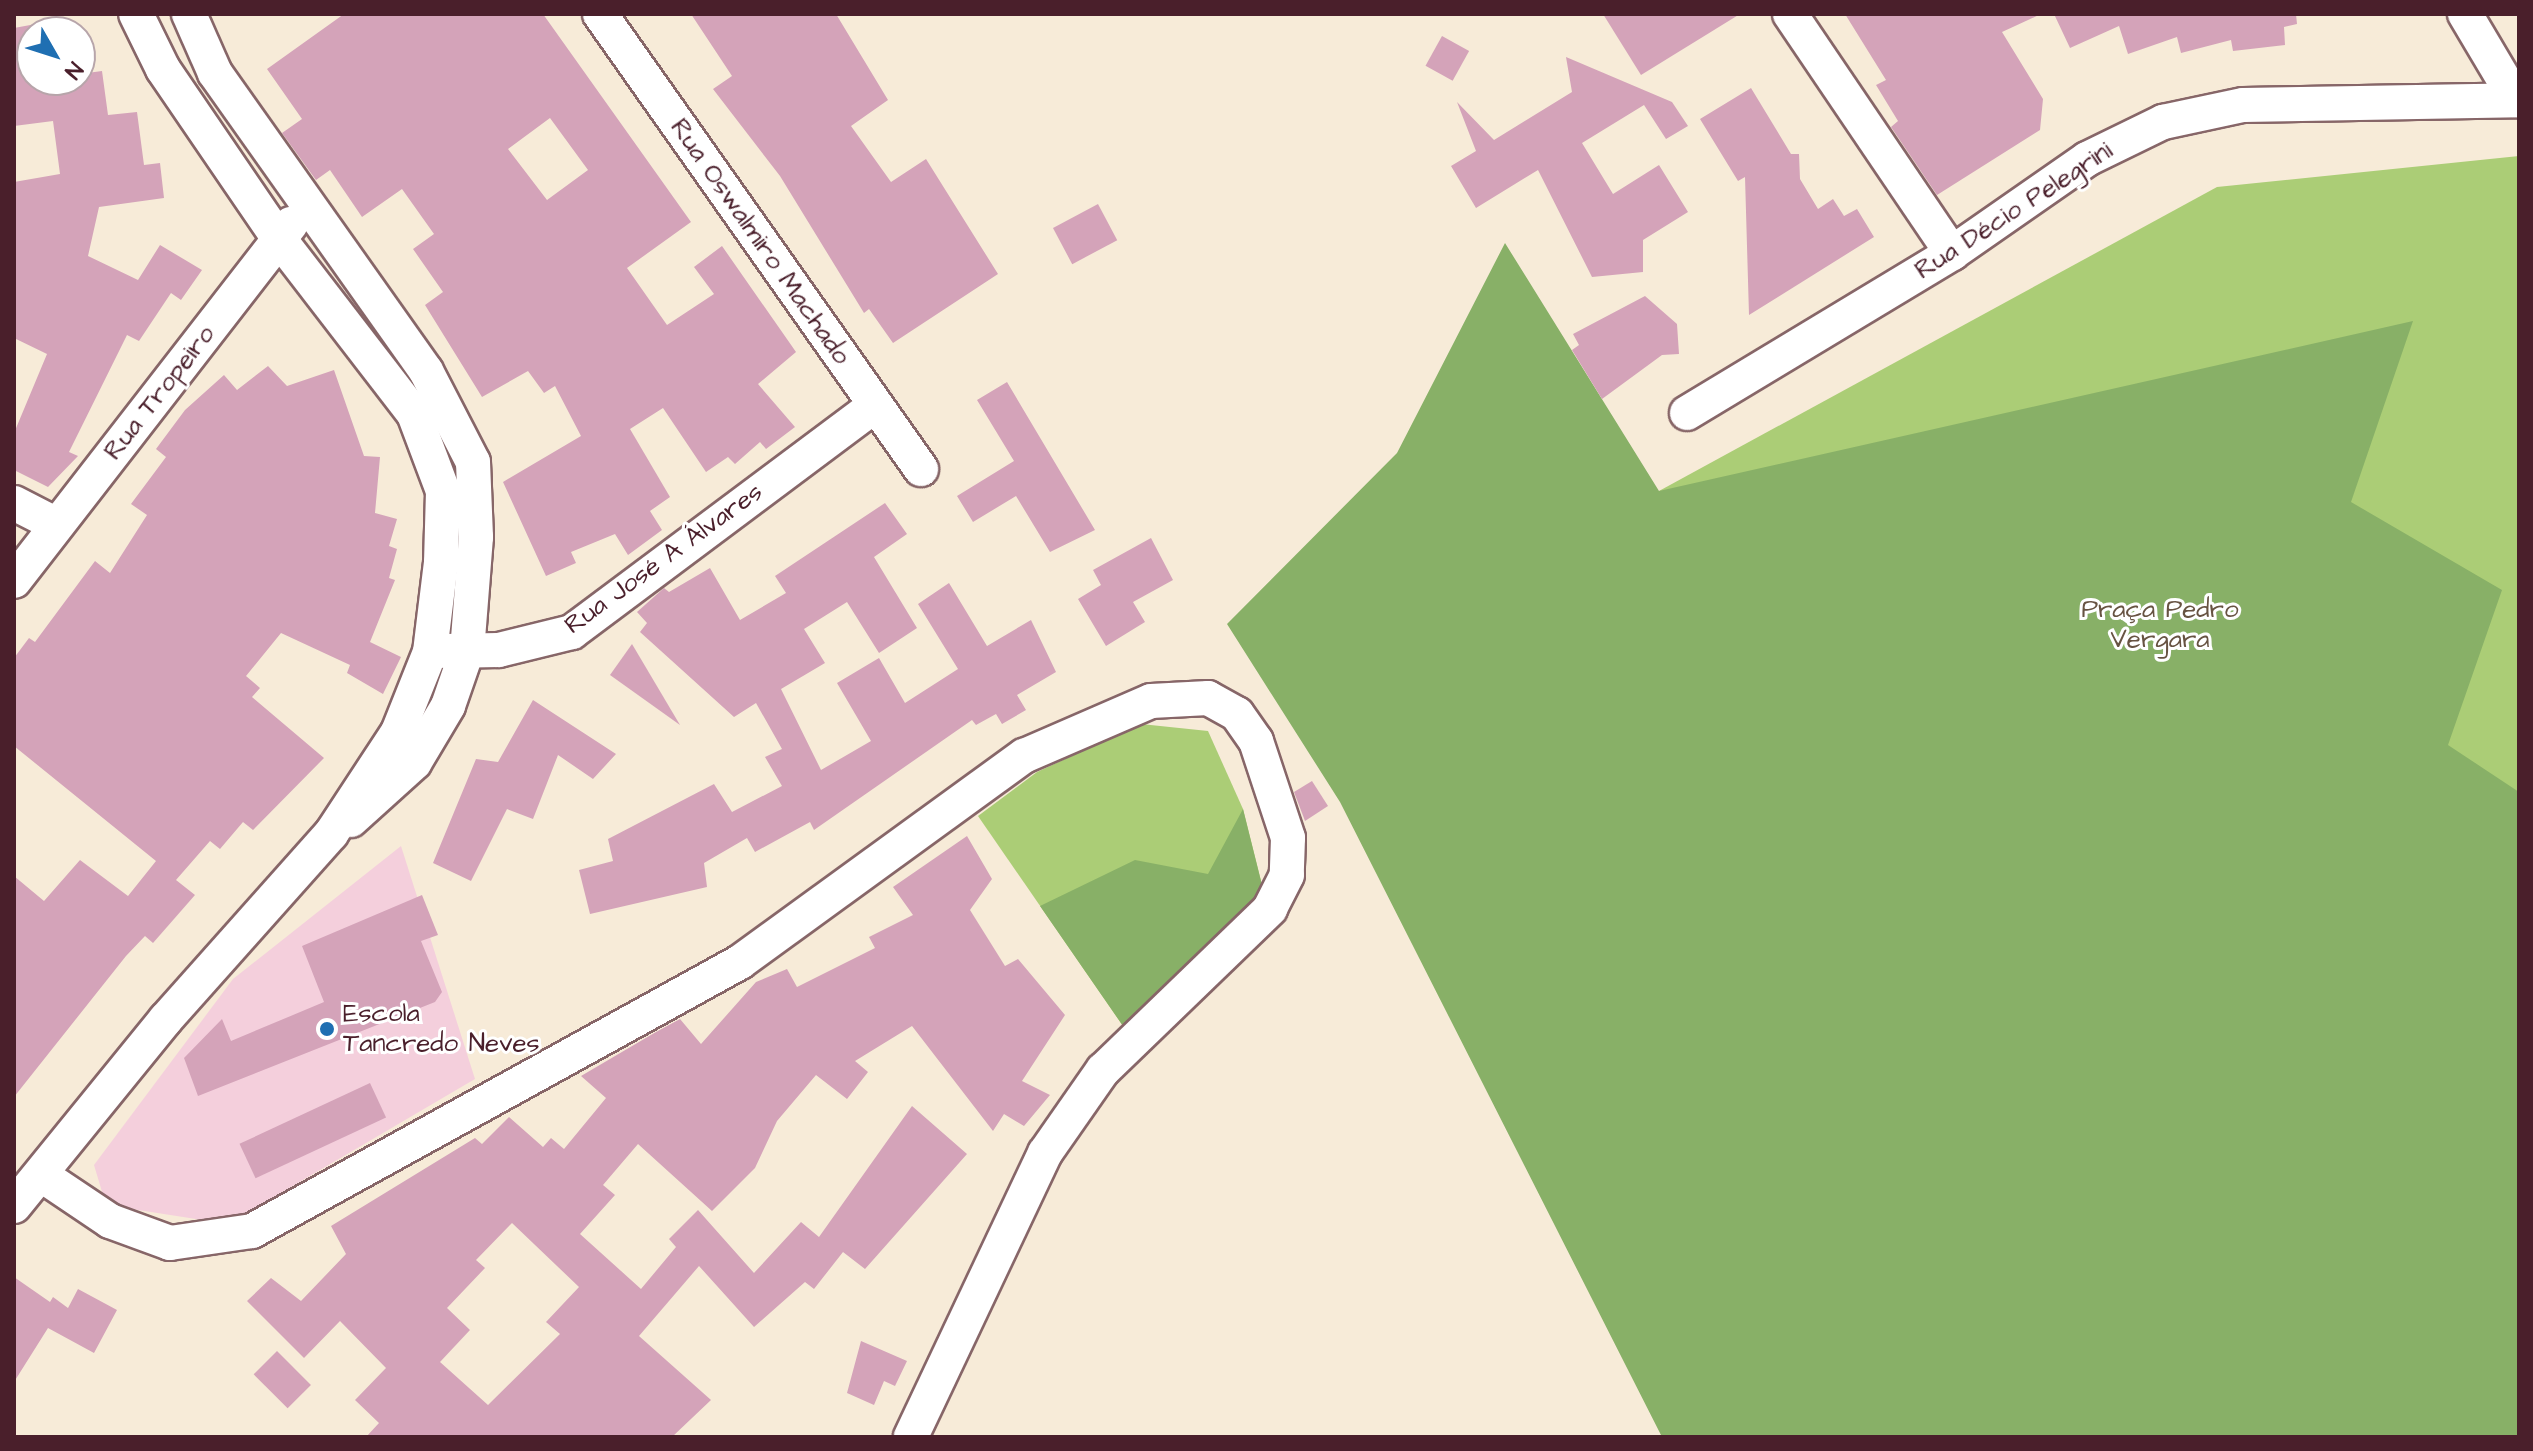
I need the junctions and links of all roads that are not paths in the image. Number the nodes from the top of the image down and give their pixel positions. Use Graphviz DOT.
graph roads {
  1 [pos="136,14"];
  2 [pos="189,14"];
  3 [pos="600,14"];
  4 [pos="1790,14"];
  5 [pos="2465,14"];
  6 [pos="2518,100"];
  7 [pos="306,205"];
  8 [pos="279,239"];
  9 [pos="1952,253"];
  10 [pos="875,405"];
  11 [pos="1687,413"];
  12 [pos="921,469"];
  13 [pos="14,503"];
  14 [pos="57,525"];
  15 [pos="14,581"];
  16 [pos="467,651"];
  17 [pos="430,652"];
  18 [pos="331,834"];
  19 [pos="43,1176"];
  20 [pos="14,1206"];
  21 [pos="911,1437"];
  1 -- 8 [label="street"];
  2 -- 7 [label="street"];
  3 -- 10 [label="street, Rua Oswalmiro Machado"];
  4 -- 9 [label="street"];
  5 -- 6 [label="street"];
  6 -- 9 [label="street, Rua Décio Pelegrini"];
  7 -- 8 [label="street, Rua Tropeiro"];
  7 -- 16 [label="street"];
  8 -- 14 [label="street, Rua Tropeiro"];
  8 -- 17 [label="street"];
  9 -- 11 [label="street, Rua Décio Pelegrini"];
  10 -- 12 [label="street, Rua Oswalmiro Machado"];
  10 -- 16 [label="street, Rua José A Álvares"];
  13 -- 14 [label="street"];
  14 -- 15 [label="street, Rua Tropeiro"];
  16 -- 17 [label="street, Rua José A Álvares"];
  16 -- 18 [label="street"];
  17 -- 18 [label="street"];
  18 -- 19 [label="street"];
  19 -- 20 [label="street"];
  19 -- 21 [label="street"];
}
